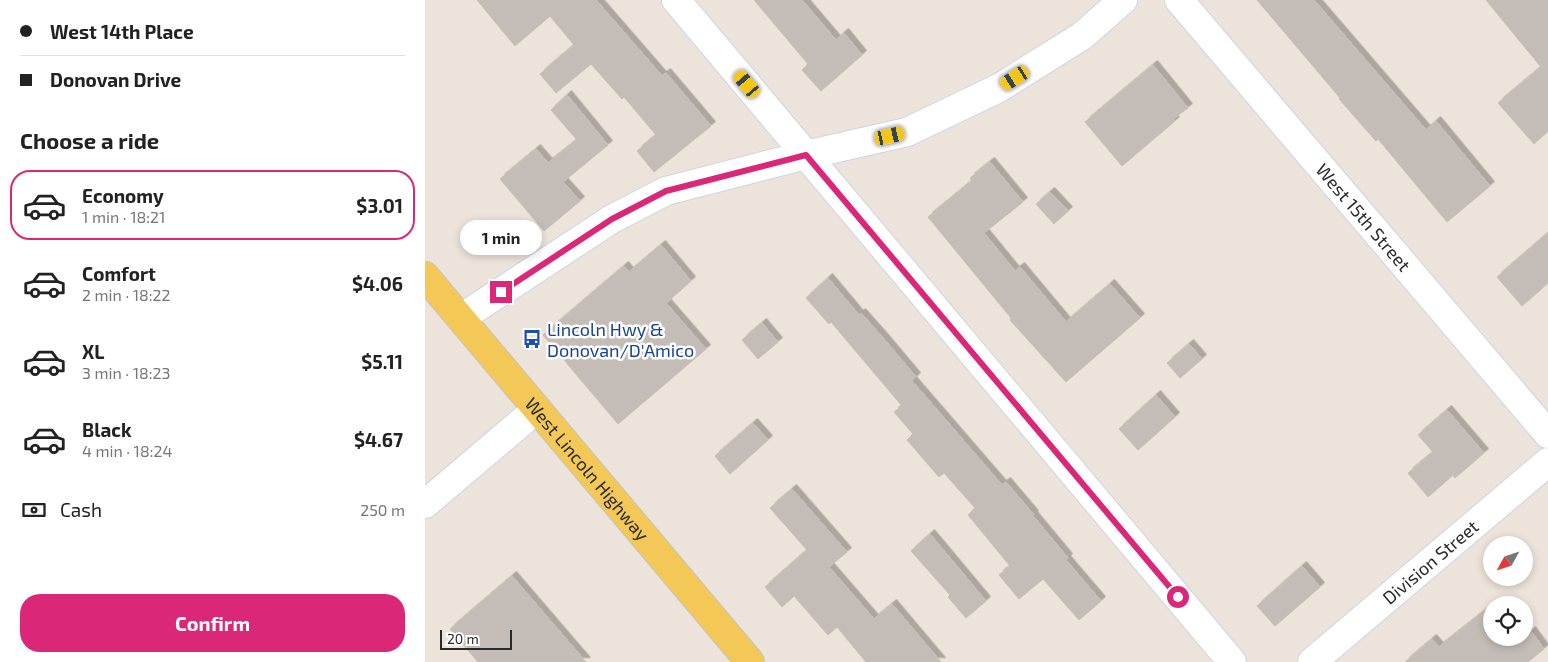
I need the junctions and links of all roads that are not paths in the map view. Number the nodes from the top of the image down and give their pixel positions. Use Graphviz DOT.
graph roads {
  1 [pos="677,0"];
  2 [pos="1123,0"];
  3 [pos="1179,0"];
  4 [pos="806,155"];
  5 [pos="425,276"];
  6 [pos="461,318"];
  7 [pos="537,409"];
  8 [pos="1548,434"];
  9 [pos="1548,462"];
  10 [pos="425,504"];
  11 [pos="750,662"];
  12 [pos="1231,662"];
  13 [pos="1312,662"];
  1 -- 4 [label="street"];
  2 -- 4 [label="street"];
  3 -- 8 [label="street, West 15th Street"];
  4 -- 6 [label="street"];
  4 -- 12 [label="street"];
  5 -- 6 [label="main road, West Lincoln Highway"];
  6 -- 7 [label="main road, West Lincoln Highway"];
  7 -- 10 [label="street"];
  7 -- 11 [label="main road, West Lincoln Highway"];
  9 -- 13 [label="street, Division Street"];
}
